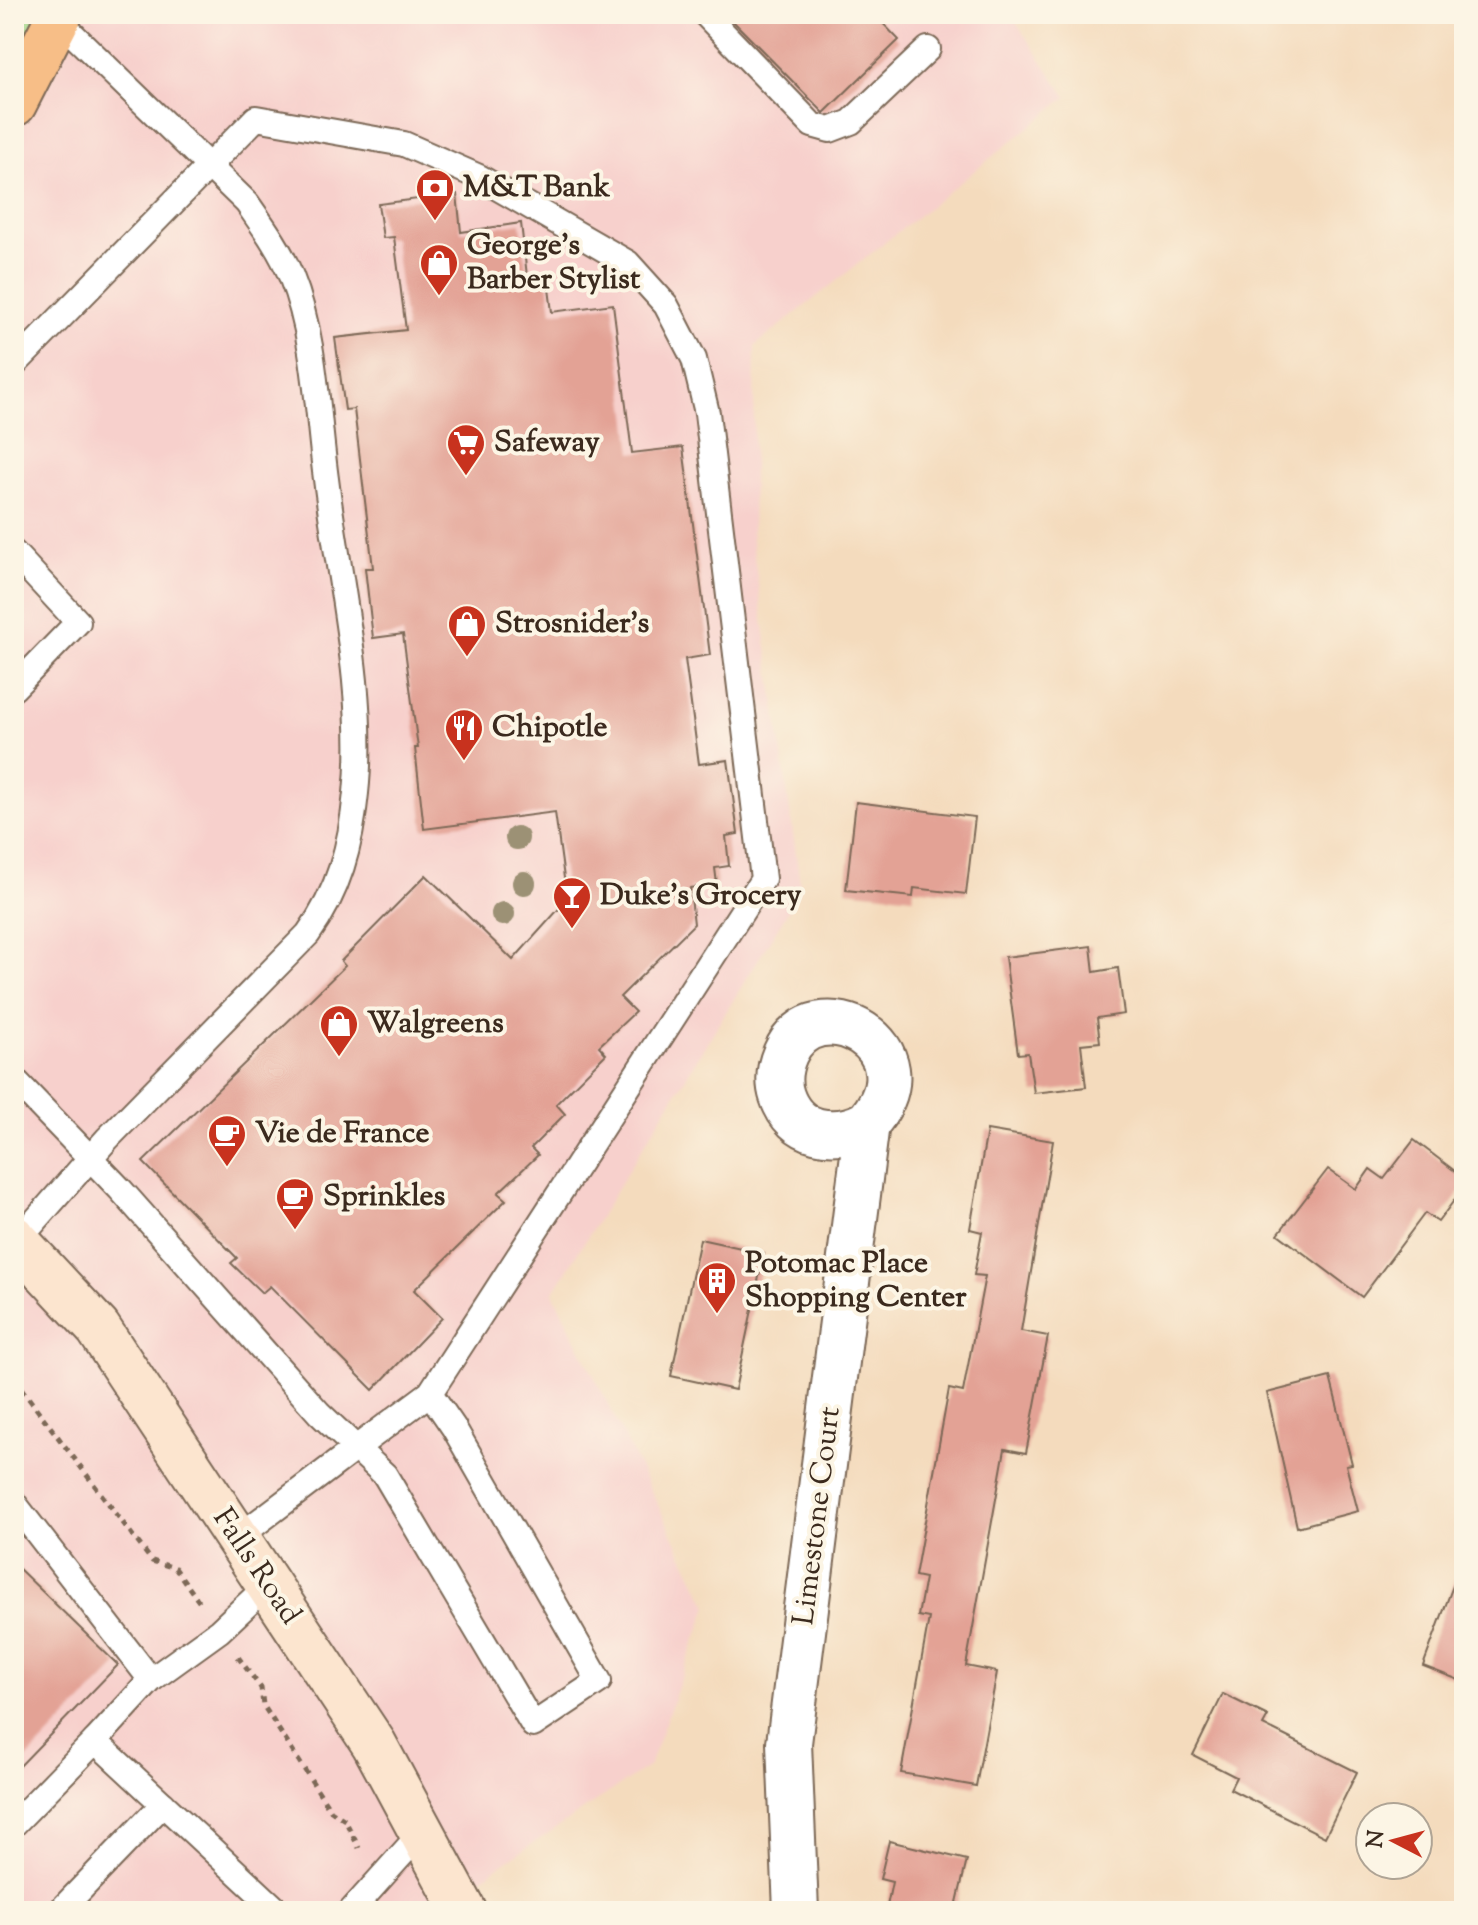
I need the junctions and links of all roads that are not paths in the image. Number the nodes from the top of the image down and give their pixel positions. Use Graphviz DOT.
graph roads {
  1 [pos="705,14"];
  2 [pos="58,16"];
  3 [pos="14,28"];
  4 [pos="928,49"];
  5 [pos="14,104"];
  6 [pos="209,169"];
  7 [pos="14,365"];
  8 [pos="14,553"];
  9 [pos="14,688"];
  10 [pos="14,1079"];
  11 [pos="867,1123"];
  12 [pos="89,1159"];
  13 [pos="16,1236"];
  14 [pos="430,1393"];
  15 [pos="356,1448"];
  16 [pos="14,1503"];
  17 [pos="237,1538"];
  18 [pos="268,1585"];
  19 [pos="151,1680"];
  20 [pos="95,1741"];
  21 [pos="163,1804"];
  22 [pos="14,1824"];
  23 [pos="422,1832"];
  24 [pos="263,1906"];
  25 [pos="60,1911"];
  26 [pos="351,1911"];
  27 [pos="464,1911"];
  28 [pos="796,1911"];
  1 -- 4 [label="lane"];
  2 -- 3 [label="main road"];
  2 -- 5 [label="main road"];
  2 -- 6 [label="lane"];
  6 -- 7 [label="lane"];
  6 -- 12 [label="lane"];
  6 -- 14 [label="lane"];
  8 -- 9 [label="lane"];
  10 -- 12 [label="lane"];
  11 -- 28 [label="street, Limestone Court"];
  12 -- 13 [label="lane"];
  12 -- 15 [label="lane"];
  13 -- 17 [label="main road, Falls Road"];
  14 -- 15 [label="lane"];
  14 -- 15 [label="lane"];
  15 -- 17 [label="lane"];
  16 -- 19 [label="lane"];
  17 -- 18 [label="main road, Falls Road"];
  18 -- 19 [label="lane"];
  18 -- 23 [label="main road, Falls Road"];
  19 -- 20 [label="lane"];
  20 -- 21 [label="lane"];
  20 -- 22 [label="lane"];
  21 -- 24 [label="lane"];
  21 -- 25 [label="lane"];
  23 -- 26 [label="lane"];
  23 -- 27 [label="main road, Falls Road"];
}
